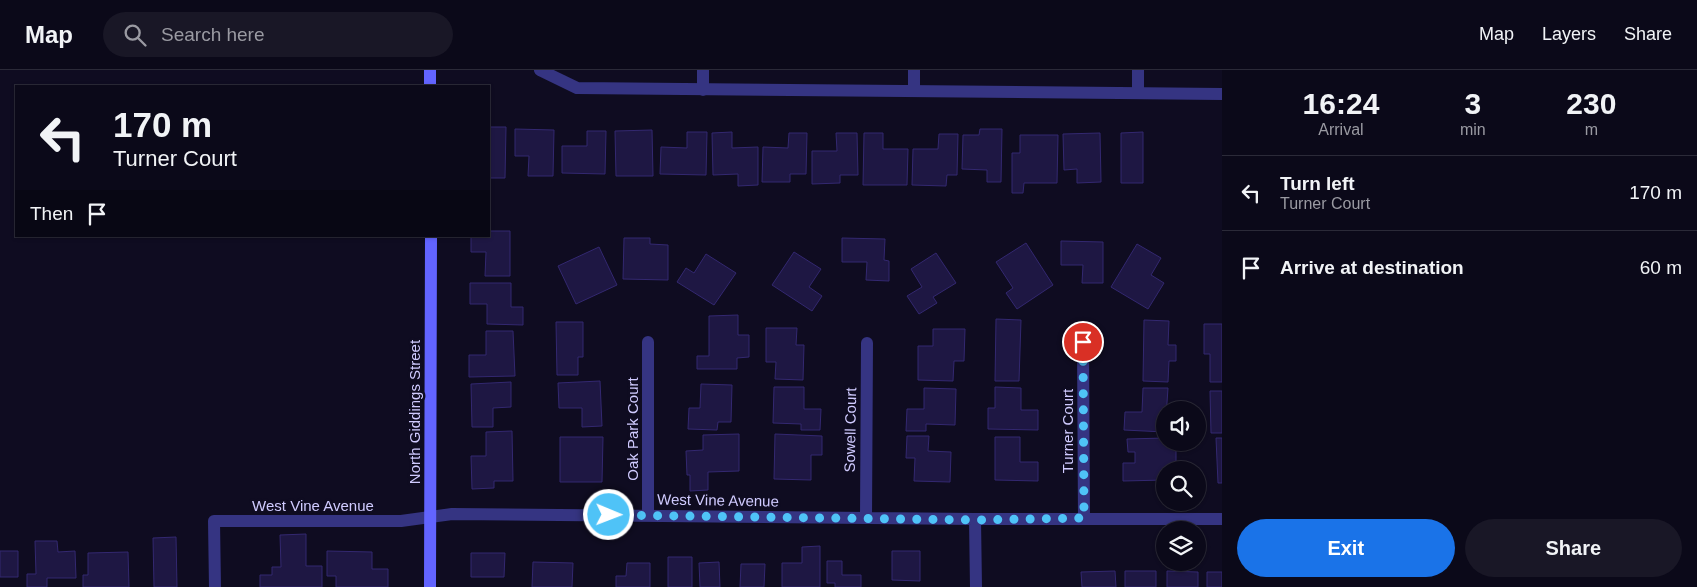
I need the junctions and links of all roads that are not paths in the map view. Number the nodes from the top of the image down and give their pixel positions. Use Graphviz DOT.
graph roads {
  1 [pos="430,70"];
  2 [pos="540,70"];
  3 [pos="702,70"];
  4 [pos="914,70"];
  5 [pos="1138,70"];
  6 [pos="430,85"];
  7 [pos="703,90"];
  8 [pos="914,90"];
  9 [pos="1138,93"];
  10 [pos="1222,94"];
  11 [pos="432,237"];
  12 [pos="648,342"];
  13 [pos="1083,342"];
  14 [pos="868,343"];
  15 [pos="430,516"];
  16 [pos="648,516"];
  17 [pos="866,518"];
  18 [pos="1084,518"];
  19 [pos="1222,519"];
  20 [pos="975,520"];
  21 [pos="215,587"];
  22 [pos="430,587"];
  23 [pos="976,587"];
  1 -- 6 [label="street"];
  2 -- 7 [label="street"];
  3 -- 7 [label="street"];
  4 -- 8 [label="street"];
  5 -- 9 [label="street"];
  7 -- 8 [label="street"];
  8 -- 9 [label="street"];
  9 -- 10 [label="street"];
  11 -- 15 [label="street, North Giddings Street"];
  12 -- 16 [label="street, Oak Park Court"];
  13 -- 18 [label="street, Turner Court"];
  14 -- 17 [label="street, Sowell Court"];
  15 -- 16 [label="street, West Vine Avenue"];
  15 -- 21 [label="street, West Vine Avenue"];
  15 -- 22 [label="street, North Giddings Street"];
  16 -- 17 [label="street, West Vine Avenue"];
  17 -- 20 [label="street, West Vine Avenue"];
  18 -- 19 [label="street, West Vine Avenue"];
  18 -- 20 [label="street, West Vine Avenue"];
  20 -- 23 [label="street"];
}
